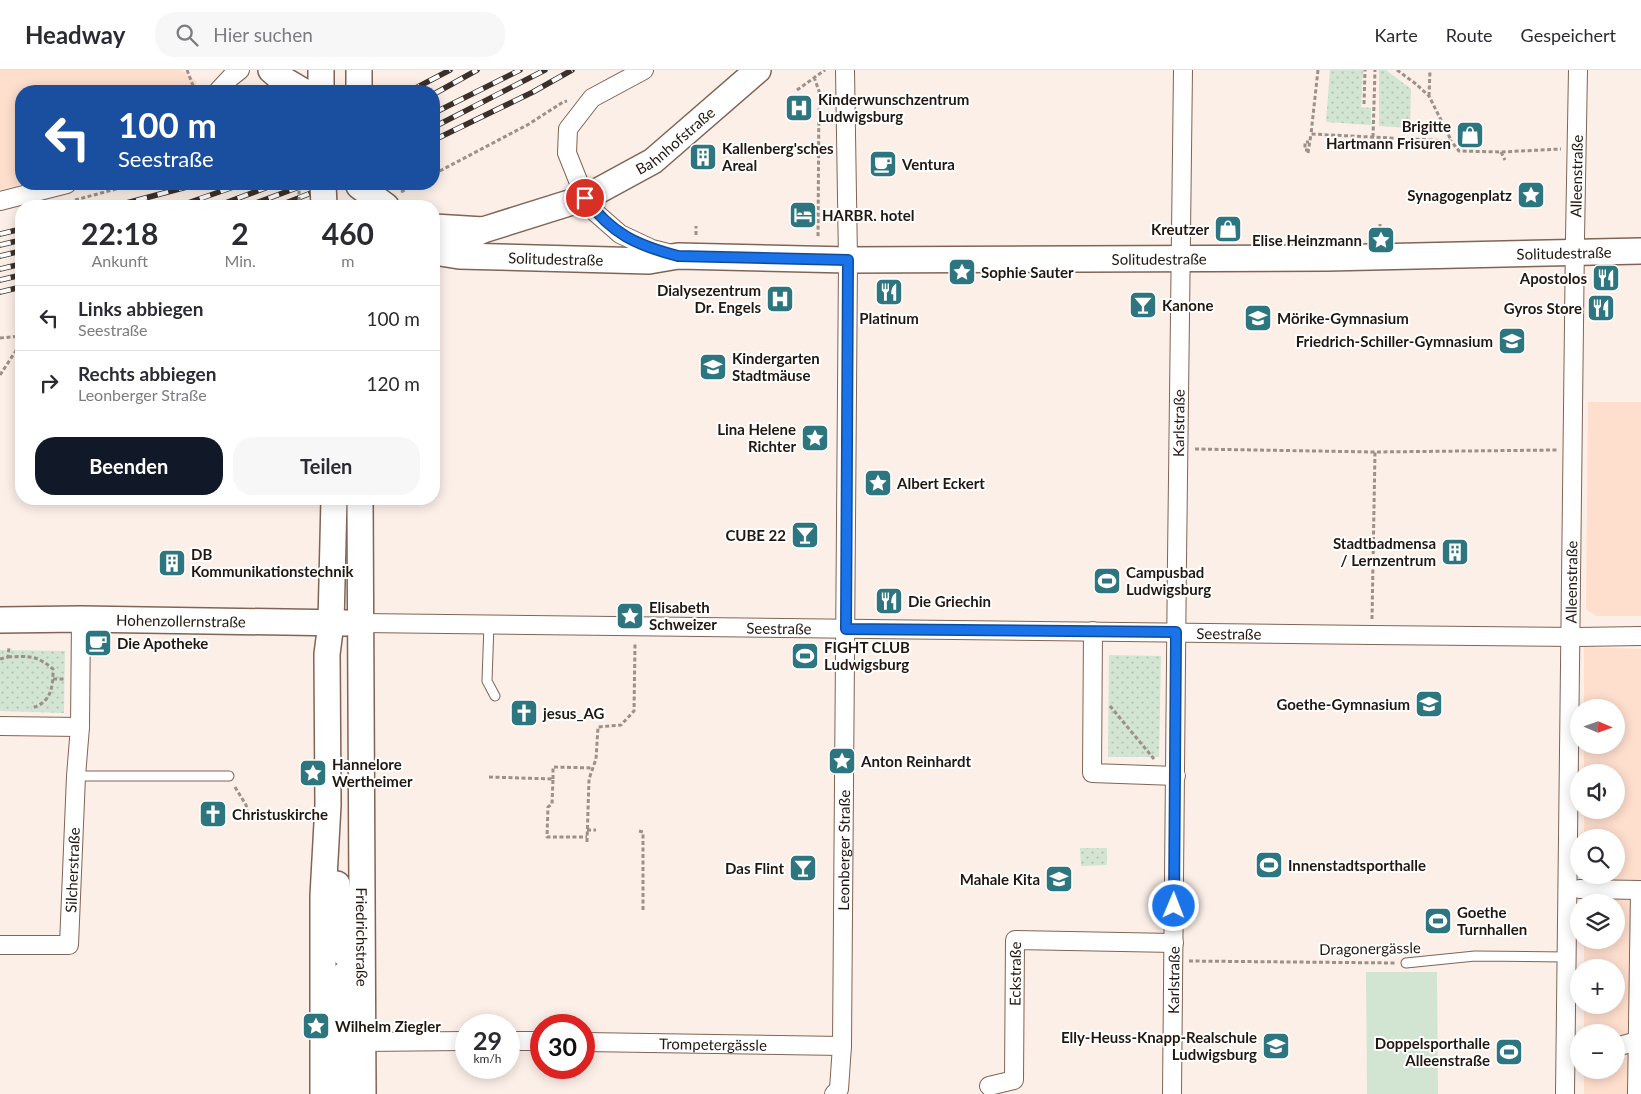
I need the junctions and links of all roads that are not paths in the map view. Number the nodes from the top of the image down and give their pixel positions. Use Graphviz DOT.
graph roads {
  1 [pos="240,70"];
  2 [pos="271,70"];
  3 [pos="321,70"];
  4 [pos="644,70"];
  5 [pos="758,70"];
  6 [pos="845,70"];
  7 [pos="1183,70"];
  8 [pos="1578,70"];
  9 [pos="223,85"];
  10 [pos="293,85"];
  11 [pos="321,85"];
  12 [pos="43,190"];
  13 [pos="359,192"];
  14 [pos="585,198"];
  15 [pos="393,199"];
  16 [pos="0,201"];
  17 [pos="440,227"];
  18 [pos="483,230"];
  19 [pos="683,246"];
  20 [pos="440,249"];
  21 [pos="1641,251"];
  22 [pos="1575,252"];
  23 [pos="440,253"];
  24 [pos="1180,259"];
  25 [pos="848,260"];
  26 [pos="334,505"];
  27 [pos="360,505"];
  28 [pos="81,619"];
  29 [pos="0,620"];
  30 [pos="331,623"];
  31 [pos="361,623"];
  32 [pos="489,624"];
  33 [pos="846,629"];
  34 [pos="1093,631"];
  35 [pos="1176,632"];
  36 [pos="1641,636"];
  37 [pos="1571,637"];
  38 [pos="494,696"];
  39 [pos="0,726"];
  40 [pos="80,727"];
  41 [pos="76,776"];
  42 [pos="229,776"];
  43 [pos="1176,776"];
  44 [pos="361,779"];
  45 [pos="328,806"];
  46 [pos="1579,889"];
  47 [pos="1640,890"];
  48 [pos="1174,943"];
  49 [pos="0,945"];
  50 [pos="345,954"];
  51 [pos="1567,957"];
  52 [pos="1406,963"];
  53 [pos="1640,1040"];
  54 [pos="455,1041"];
  55 [pos="362,1042"];
  56 [pos="595,1042"];
  57 [pos="1625,1044"];
  58 [pos="842,1046"];
  59 [pos="988,1090"];
  60 [pos="840,1092"];
  61 [pos="323,1094"];
  62 [pos="345,1094"];
  63 [pos="363,1094"];
  64 [pos="1172,1094"];
  65 [pos="1565,1094"];
  66 [pos="1637,1094"];
  1 -- 9 [label="street"];
  2 -- 10 [label="main road"];
  3 -- 11 [label="main road"];
  4 -- 14 [label="street"];
  5 -- 14 [label="main road, Bahnhofstraße"];
  6 -- 25 [label="street, Leonberger Straße"];
  7 -- 24 [label="street, Karlstraße"];
  8 -- 22 [label="street, Alleenstraße"];
  12 -- 16 [label="street"];
  13 -- 15 [label="main road"];
  14 -- 18 [label="main road, Bahnhofstraße"];
  14 -- 19 [label="street, Solitudestraße"];
  17 -- 18 [label="main road, Bahnhofstraße"];
  18 -- 20 [label="main road, Bahnhofstraße"];
  19 -- 23 [label="main road, Solitudestraße"];
  19 -- 25 [label="main road, Solitudestraße"];
  21 -- 22 [label="main road, Solitudestraße"];
  22 -- 24 [label="main road, Solitudestraße"];
  22 -- 37 [label="street, Alleenstraße"];
  24 -- 25 [label="main road, Solitudestraße"];
  24 -- 35 [label="street, Karlstraße"];
  25 -- 33 [label="street, Leonberger Straße"];
  26 -- 30 [label="main road, Friedrichstraße"];
  27 -- 31 [label="main road, Friedrichstraße"];
  28 -- 29 [label="main road, Hohenzollernstraße"];
  28 -- 30 [label="main road, Hohenzollernstraße"];
  28 -- 40 [label="street, Silcherstraße"];
  30 -- 31 [label="main road, Hohenzollernstraße"];
  30 -- 45 [label="main road, Friedrichstraße"];
  31 -- 32 [label="street, Seestraße"];
  31 -- 44 [label="main road, Friedrichstraße"];
  32 -- 33 [label="street, Seestraße"];
  32 -- 38 [label="lane"];
  33 -- 34 [label="street, Seestraße"];
  33 -- 58 [label="street, Leonberger Straße"];
  34 -- 35 [label="street, Seestraße"];
  34 -- 43 [label="street"];
  35 -- 37 [label="street, Seestraße"];
  35 -- 43 [label="street, Karlstraße"];
  36 -- 37 [label="street, Seestraße"];
  37 -- 51 [label="street, Alleenstraße"];
  39 -- 40 [label="street"];
  40 -- 41 [label="street, Silcherstraße"];
  41 -- 42 [label="lane"];
  41 -- 49 [label="street, Silcherstraße"];
  43 -- 48 [label="street, Karlstraße"];
  44 -- 50 [label="main road, Friedrichstraße"];
  44 -- 55 [label="main road, Friedrichstraße"];
  45 -- 50 [label="main road, Friedrichstraße"];
  45 -- 61 [label="main road, Friedrichstraße"];
  46 -- 47 [label="street"];
  47 -- 53 [label="street"];
  48 -- 59 [label="street, Eckstraße"];
  48 -- 64 [label="street, Karlstraße"];
  50 -- 62 [label="main road, Friedrichstraße"];
  51 -- 52 [label="lane, Dragonergässle"];
  51 -- 65 [label="street, Alleenstraße"];
  53 -- 57 [label="street"];
  53 -- 66 [label="street"];
  54 -- 55 [label="street"];
  55 -- 63 [label="main road, Friedrichstraße"];
  56 -- 58 [label="street, Trompetergässle"];
  58 -- 60 [label="street, Leonberger Straße"];
}
